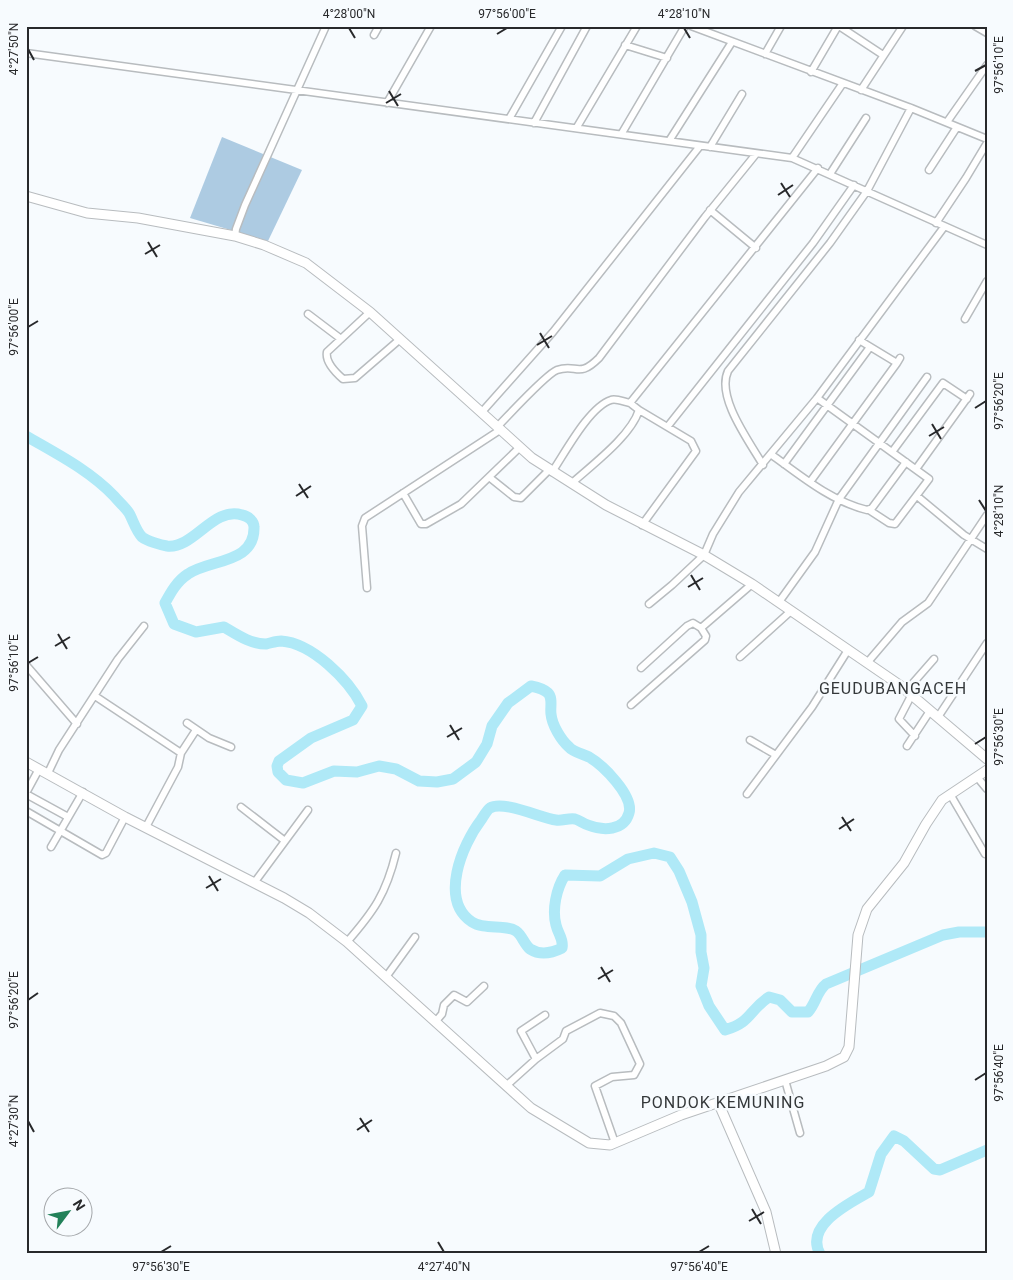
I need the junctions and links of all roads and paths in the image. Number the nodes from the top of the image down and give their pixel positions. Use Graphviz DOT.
graph roads {
  1 [pos="326,26"];
  2 [pos="379,26"];
  3 [pos="431,26"];
  4 [pos="562,26"];
  5 [pos="587,26"];
  6 [pos="637,26"];
  7 [pos="685,26"];
  8 [pos="781,26"];
  9 [pos="838,26"];
  10 [pos="903,26"];
  11 [pos="975,26"];
  12 [pos="694,27"];
  13 [pos="987,33"];
  14 [pos="374,36"];
  15 [pos="732,42"];
  16 [pos="626,45"];
  17 [pos="26,53"];
  18 [pos="765,54"];
  19 [pos="883,55"];
  20 [pos="667,58"];
  21 [pos="987,65"];
  22 [pos="811,72"];
  23 [pos="843,83"];
  24 [pos="296,90"];
  25 [pos="861,90"];
  26 [pos="742,94"];
  27 [pos="387,103"];
  28 [pos="911,108"];
  29 [pos="866,118"];
  30 [pos="509,119"];
  31 [pos="534,122"];
  32 [pos="947,122"];
  33 [pos="577,127"];
  34 [pos="957,127"];
  35 [pos="622,133"];
  36 [pos="987,139"];
  37 [pos="669,141"];
  38 [pos="987,143"];
  39 [pos="700,146"];
  40 [pos="710,147"];
  41 [pos="756,154"];
  42 [pos="792,158"];
  43 [pos="818,168"];
  44 [pos="929,170"];
  45 [pos="830,174"];
  46 [pos="854,185"];
  47 [pos="867,191"];
  48 [pos="26,196"];
  49 [pos="710,210"];
  50 [pos="936,223"];
  51 [pos="944,227"];
  52 [pos="235,236"];
  53 [pos="987,245"];
  54 [pos="756,248"];
  55 [pos="987,281"];
  56 [pos="370,312"];
  57 [pos="308,314"];
  58 [pos="965,320"];
  59 [pos="341,339"];
  60 [pos="399,340"];
  61 [pos="859,340"];
  62 [pos="870,347"];
  63 [pos="927,377"];
  64 [pos="817,398"];
  65 [pos="630,403"];
  66 [pos="828,404"];
  67 [pos="639,410"];
  68 [pos="481,413"];
  69 [pos="853,422"];
  70 [pos="668,426"];
  71 [pos="499,428"];
  72 [pos="880,443"];
  73 [pos="519,448"];
  74 [pos="892,452"];
  75 [pos="772,455"];
  76 [pos="906,462"];
  77 [pos="784,464"];
  78 [pos="763,465"];
  79 [pos="916,469"];
  80 [pos="550,471"];
  81 [pos="489,477"];
  82 [pos="810,482"];
  83 [pos="572,483"];
  84 [pos="402,493"];
  85 [pos="917,496"];
  86 [pos="839,499"];
  87 [pos="869,510"];
  88 [pos="987,515"];
  89 [pos="642,525"];
  90 [pos="971,540"];
  91 [pos="987,549"];
  92 [pos="704,555"];
  93 [pos="752,584"];
  94 [pos="367,588"];
  95 [pos="779,602"];
  96 [pos="649,604"];
  97 [pos="791,611"];
  98 [pos="144,626"];
  99 [pos="702,628"];
  100 [pos="987,643"];
  101 [pos="848,650"];
  102 [pos="740,657"];
  103 [pos="934,660"];
  104 [pos="867,662"];
  105 [pos="26,665"];
  106 [pos="641,668"];
  107 [pos="909,694"];
  108 [pos="95,696"];
  109 [pos="631,705"];
  110 [pos="934,714"];
  111 [pos="187,723"];
  112 [pos="77,724"];
  113 [pos="196,730"];
  114 [pos="915,736"];
  115 [pos="750,740"];
  116 [pos="907,746"];
  117 [pos="231,747"];
  118 [pos="181,753"];
  119 [pos="776,755"];
  120 [pos="987,759"];
  121 [pos="26,762"];
  122 [pos="39,768"];
  123 [pos="987,770"];
  124 [pos="48,774"];
  125 [pos="977,776"];
  126 [pos="987,789"];
  127 [pos="82,792"];
  128 [pos="26,793"];
  129 [pos="747,794"];
  130 [pos="950,794"];
  131 [pos="241,807"];
  132 [pos="308,810"];
  133 [pos="26,811"];
  134 [pos="68,817"];
  135 [pos="125,817"];
  136 [pos="146,827"];
  137 [pos="60,830"];
  138 [pos="285,841"];
  139 [pos="51,848"];
  140 [pos="396,853"];
  141 [pos="985,854"];
  142 [pos="254,883"];
  143 [pos="415,937"];
  144 [pos="347,942"];
  145 [pos="386,977"];
  146 [pos="484,986"];
  147 [pos="545,1015"];
  148 [pos="436,1021"];
  149 [pos="536,1059"];
  150 [pos="785,1080"];
  151 [pos="506,1086"];
  152 [pos="718,1102"];
  153 [pos="800,1133"];
  154 [pos="615,1143"];
  155 [pos="776,1254"];
  1 -- 24 [label="street"];
  2 -- 14 [label="street"];
  3 -- 27 [label="street"];
  4 -- 30 [label="street"];
  5 -- 31 [label="street"];
  6 -- 16 [label="street"];
  7 -- 20 [label="street"];
  8 -- 18 [label="street"];
  9 -- 19 [label="street"];
  9 -- 22 [label="street"];
  10 -- 19 [label="street"];
  11 -- 13 [label="street"];
  12 -- 15 [label="street"];
  15 -- 18 [label="street"];
  15 -- 37 [label="street"];
  16 -- 20 [label="street"];
  16 -- 33 [label="street"];
  17 -- 24 [label="street"];
  18 -- 22 [label="street"];
  19 -- 25 [label="street"];
  20 -- 35 [label="street"];
  21 -- 32 [label="street"];
  22 -- 23 [label="street"];
  23 -- 25 [label="street"];
  23 -- 42 [label="street"];
  24 -- 27 [label="street"];
  24 -- 52 [label="street"];
  25 -- 28 [label="street"];
  26 -- 40 [label="street"];
  27 -- 30 [label="street"];
  28 -- 32 [label="street"];
  28 -- 47 [label="street"];
  29 -- 45 [label="street"];
  30 -- 31 [label="street"];
  31 -- 33 [label="street"];
  32 -- 34 [label="street"];
  33 -- 35 [label="street"];
  34 -- 36 [label="street"];
  34 -- 44 [label="street"];
  35 -- 37 [label="street"];
  37 -- 39 [label="street"];
  38 -- 50 [label="street"];
  39 -- 40 [label="street"];
  39 -- 68 [label="street"];
  40 -- 41 [label="street"];
  41 -- 42 [label="street"];
  41 -- 49 [label="street"];
  42 -- 43 [label="street"];
  43 -- 45 [label="street"];
  43 -- 54 [label="street"];
  45 -- 46 [label="street"];
  46 -- 47 [label="street"];
  46 -- 70 [label="street"];
  47 -- 50 [label="street"];
  47 -- 78 [label="street"];
  48 -- 52 [label="street"];
  49 -- 54 [label="street"];
  49 -- 71 [label="street"];
  50 -- 51 [label="street"];
  51 -- 53 [label="street"];
  51 -- 61 [label="street"];
  52 -- 56 [label="street"];
  54 -- 65 [label="street"];
  55 -- 58 [label="street"];
  56 -- 59 [label="street"];
  56 -- 60 [label="street"];
  57 -- 59 [label="street"];
  59 -- 60 [label="street"];
  60 -- 68 [label="street"];
  61 -- 62 [label="street"];
  61 -- 64 [label="street"];
  62 -- 66 [label="street"];
  62 -- 69 [label="street"];
  63 -- 72 [label="street"];
  64 -- 66 [label="street"];
  64 -- 75 [label="street"];
  65 -- 67 [label="street"];
  65 -- 80 [label="street"];
  66 -- 69 [label="street"];
  66 -- 77 [label="street"];
  67 -- 70 [label="street"];
  67 -- 83 [label="street"];
  68 -- 71 [label="street"];
  69 -- 72 [label="street"];
  69 -- 82 [label="street"];
  70 -- 89 [label="street"];
  71 -- 73 [label="street"];
  71 -- 84 [label="street"];
  72 -- 74 [label="street"];
  72 -- 86 [label="street"];
  73 -- 80 [label="street"];
  73 -- 81 [label="street"];
  74 -- 76 [label="street"];
  74 -- 79 [label="street"];
  75 -- 77 [label="street"];
  75 -- 78 [label="street"];
  76 -- 79 [label="street"];
  76 -- 87 [label="street"];
  77 -- 82 [label="street"];
  78 -- 92 [label="street"];
  79 -- 85 [label="street"];
  80 -- 81 [label="street"];
  80 -- 83 [label="street"];
  81 -- 84 [label="street"];
  82 -- 86 [label="street"];
  83 -- 89 [label="street"];
  84 -- 94 [label="street"];
  85 -- 87 [label="street"];
  85 -- 90 [label="street"];
  86 -- 87 [label="street"];
  86 -- 95 [label="street"];
  88 -- 90 [label="street"];
  89 -- 92 [label="street"];
  90 -- 91 [label="street"];
  90 -- 104 [label="street"];
  92 -- 93 [label="street"];
  92 -- 96 [label="street"];
  93 -- 95 [label="street"];
  93 -- 99 [label="street"];
  95 -- 97 [label="street"];
  97 -- 101 [label="street"];
  97 -- 102 [label="street"];
  98 -- 108 [label="street"];
  99 -- 106 [label="street"];
  99 -- 109 [label="street"];
  100 -- 110 [label="street"];
  101 -- 104 [label="street"];
  101 -- 119 [label="street"];
  103 -- 107 [label="street"];
  104 -- 107 [label="street"];
  105 -- 112 [label="street"];
  107 -- 110 [label="street"];
  107 -- 114 [label="street"];
  108 -- 112 [label="street"];
  108 -- 118 [label="street"];
  110 -- 114 [label="street"];
  110 -- 120 [label="street"];
  111 -- 113 [label="street"];
  112 -- 124 [label="street"];
  113 -- 117 [label="street"];
  113 -- 118 [label="street"];
  114 -- 116 [label="street"];
  115 -- 119 [label="street"];
  118 -- 136 [label="street"];
  119 -- 129 [label="street"];
  121 -- 122 [label="street"];
  122 -- 124 [label="street"];
  122 -- 128 [label="street"];
  123 -- 125 [label="street"];
  124 -- 127 [label="street"];
  125 -- 126 [label="street"];
  125 -- 130 [label="street"];
  127 -- 134 [label="street"];
  127 -- 135 [label="street"];
  128 -- 134 [label="street"];
  130 -- 141 [label="street"];
  130 -- 150 [label="street"];
  131 -- 138 [label="street"];
  132 -- 138 [label="street"];
  133 -- 137 [label="street"];
  134 -- 137 [label="street"];
  135 -- 136 [label="street"];
  135 -- 137 [label="street"];
  136 -- 142 [label="street"];
  137 -- 139 [label="street"];
  138 -- 142 [label="street"];
  140 -- 144 [label="street"];
  142 -- 144 [label="street"];
  143 -- 145 [label="street"];
  144 -- 145 [label="street"];
  145 -- 148 [label="street"];
  146 -- 148 [label="street"];
  147 -- 149 [label="street"];
  148 -- 151 [label="street"];
  149 -- 151 [label="street"];
  149 -- 154 [label="street"];
  150 -- 152 [label="street"];
  150 -- 153 [label="street"];
  151 -- 154 [label="street"];
  152 -- 154 [label="street"];
  152 -- 155 [label="street"];
}
